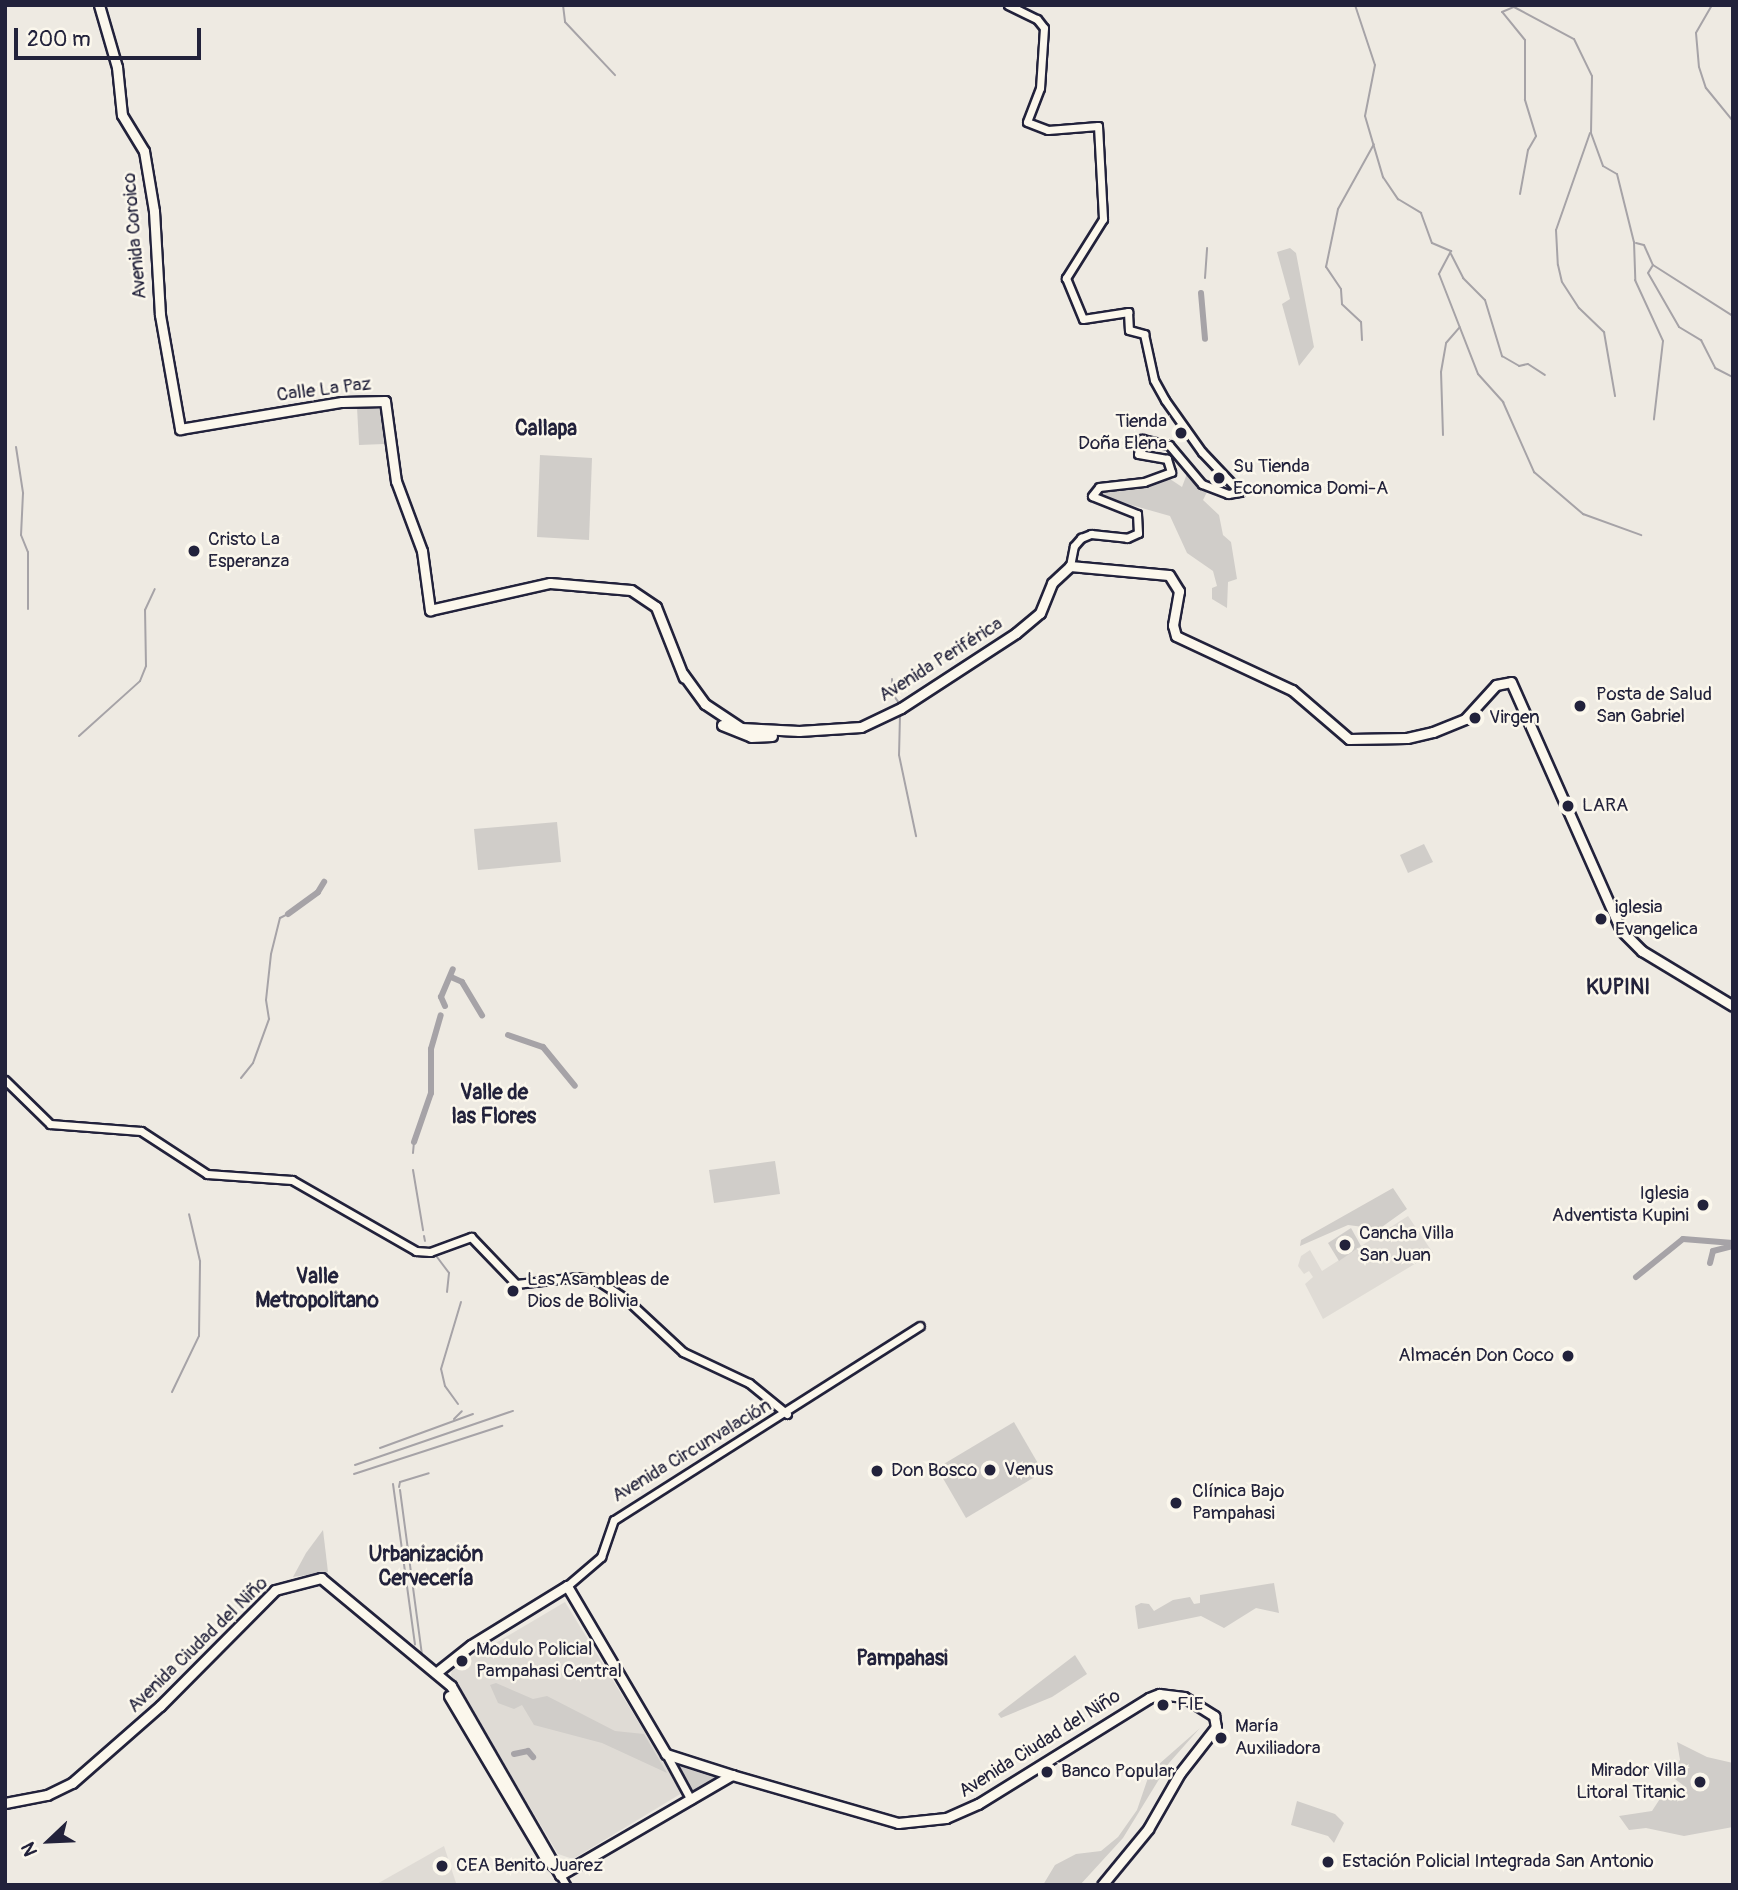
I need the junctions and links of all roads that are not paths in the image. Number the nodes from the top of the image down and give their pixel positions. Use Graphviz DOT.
graph roads {
  1 [pos="99,5"];
  2 [pos="1008,6"];
  3 [pos="180,429"];
  4 [pos="1070,566"];
  5 [pos="430,610"];
  6 [pos="1733,1006"];
  7 [pos="5,1080"];
  8 [pos="920,1326"];
  9 [pos="787,1414"];
  10 [pos="568,1586"];
  11 [pos="440,1675"];
  12 [pos="666,1754"];
  13 [pos="732,1775"];
  14 [pos="691,1800"];
  15 [pos="5,1803"];
  16 [pos="558,1871"];
  17 [pos="566,1885"];
  18 [pos="1102,1885"];
  1 -- 3 [label="main road, Avenida Coroico"];
  2 -- 4 [label="street"];
  3 -- 5 [label="main road, Calle La Paz"];
  4 -- 5 [label="main road, Avenida Periférica"];
  4 -- 6 [label="main road"];
  7 -- 9 [label="street"];
  8 -- 9 [label="street, Avenida Circunvalación"];
  9 -- 10 [label="street, Avenida Circunvalación"];
  10 -- 11 [label="main road, Avenida Circunvalación"];
  10 -- 12 [label="main road"];
  11 -- 15 [label="main road, Avenida Ciudad del Niño"];
  11 -- 16 [label="main road, Avenida Ciudad del Niño"];
  12 -- 13 [label="main road, Avenida Ciudad del Niño"];
  12 -- 14 [label="street"];
  13 -- 14 [label="main road"];
  13 -- 18 [label="main road, Avenida Ciudad del Niño"];
  14 -- 16 [label="main road"];
  16 -- 17 [label="street"];
}
